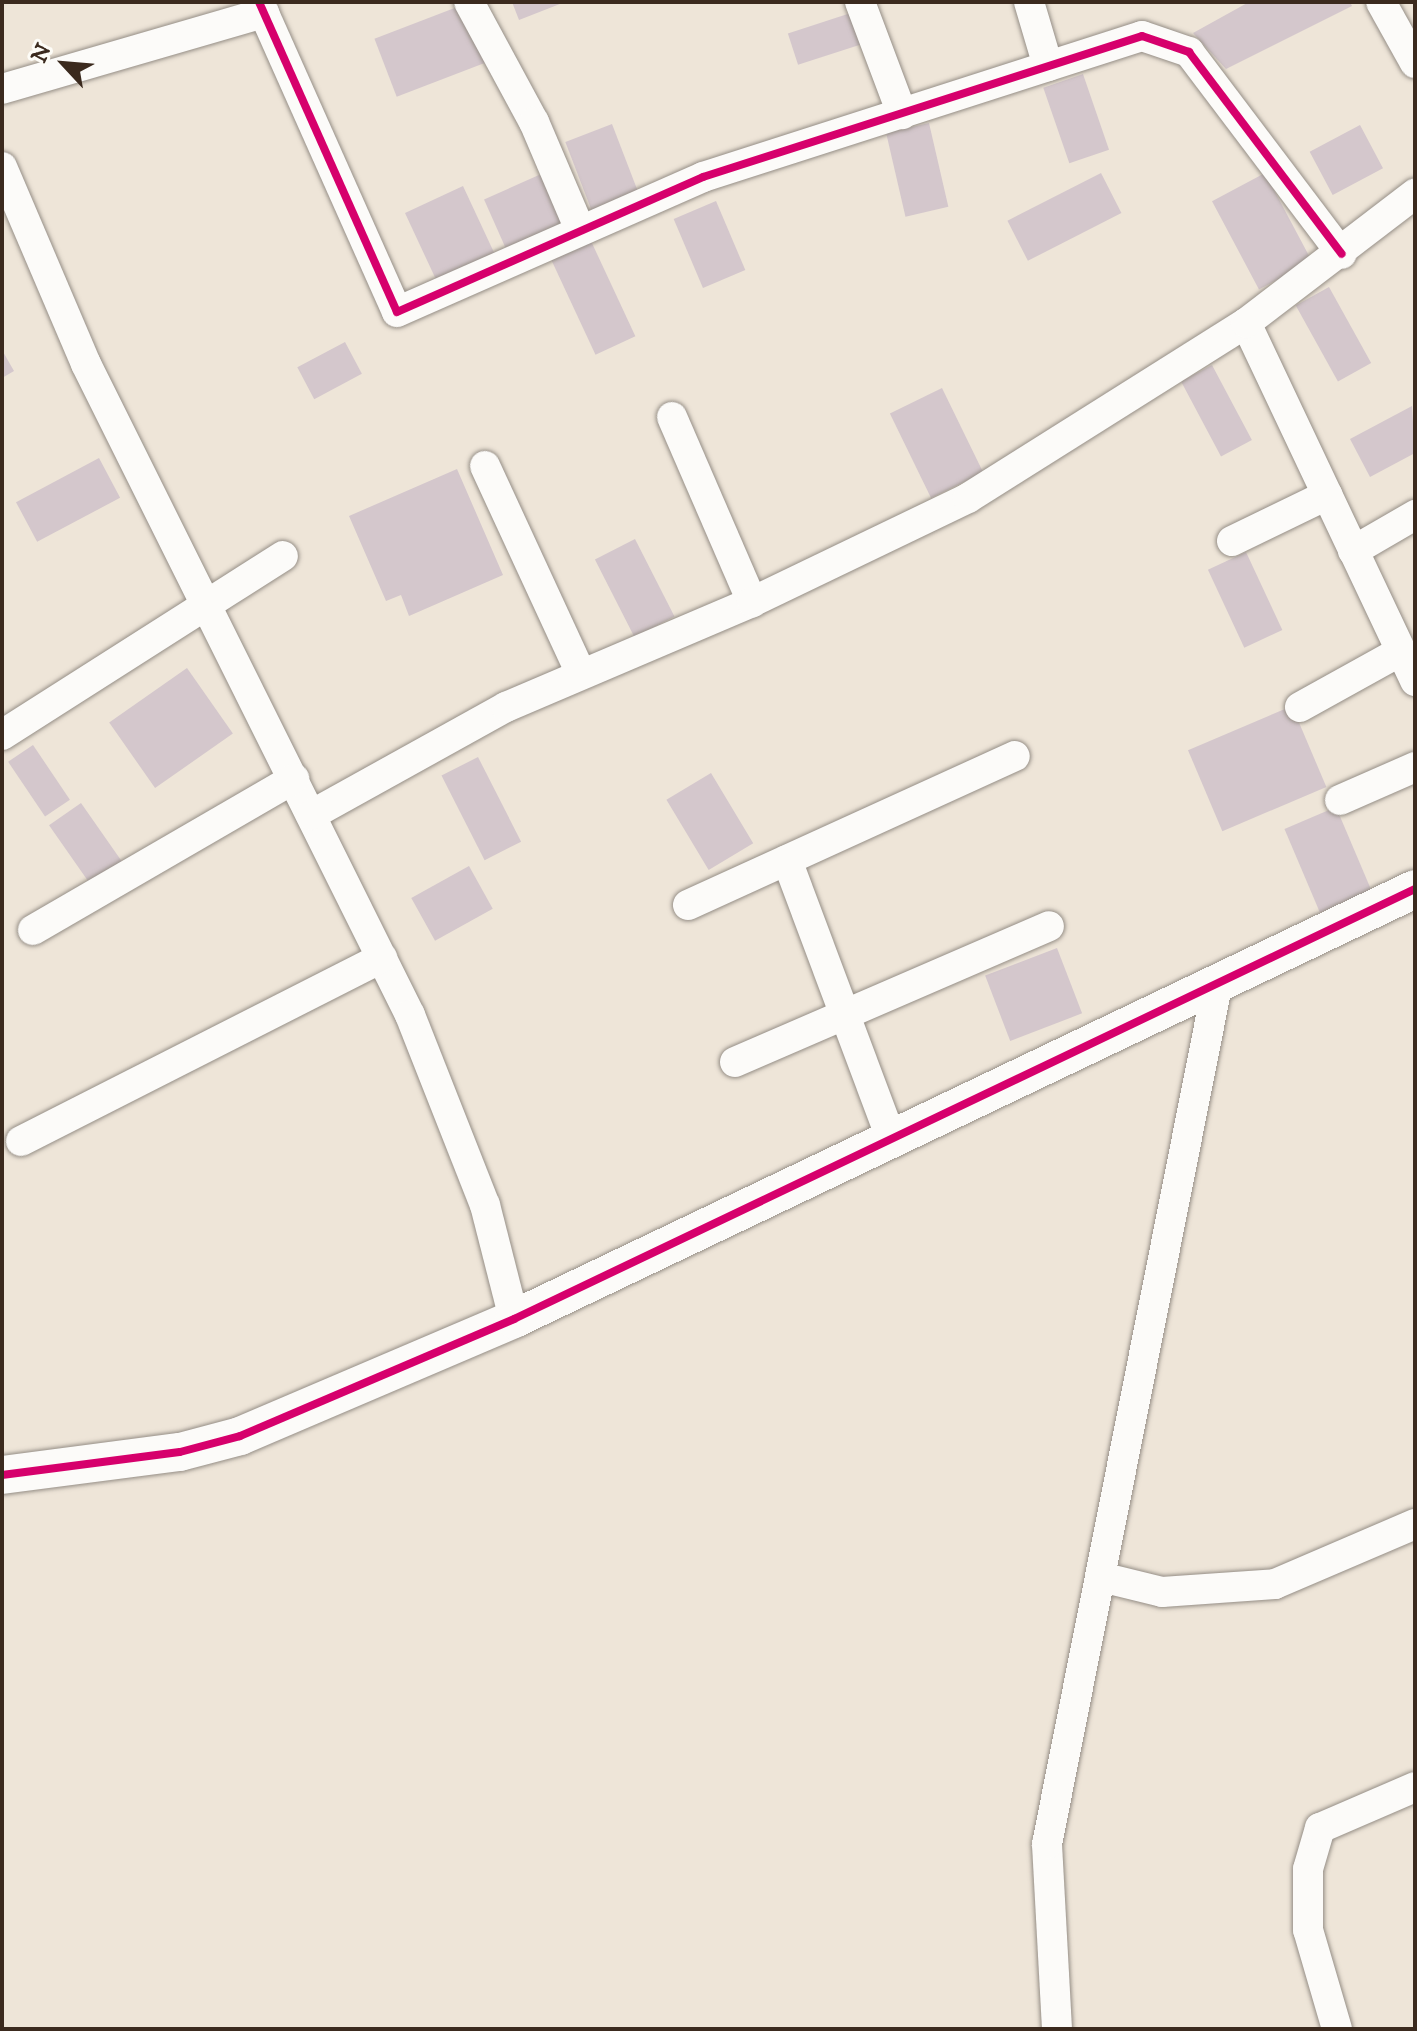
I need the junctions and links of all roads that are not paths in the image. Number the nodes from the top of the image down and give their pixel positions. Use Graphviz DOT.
graph roads {
  1 [pos="469,2"];
  2 [pos="860,2"];
  3 [pos="1029,2"];
  4 [pos="1381,2"];
  5 [pos="261,7"];
  6 [pos="1415,63"];
  7 [pos="1048,66"];
  8 [pos="2,89"];
  9 [pos="902,114"];
  10 [pos="2,167"];
  11 [pos="1415,194"];
  12 [pos="580,230"];
  13 [pos="1342,254"];
  14 [pos="1246,323"];
  15 [pos="672,417"];
  16 [pos="485,466"];
  17 [pos="1327,495"];
  18 [pos="1415,515"];
  19 [pos="1232,541"];
  20 [pos="1353,551"];
  21 [pos="283,556"];
  22 [pos="752,602"];
  23 [pos="206,605"];
  24 [pos="1401,651"];
  25 [pos="581,674"];
  26 [pos="1415,681"];
  27 [pos="1300,707"];
  28 [pos="2,735"];
  29 [pos="1015,756"];
  30 [pos="1415,767"];
  31 [pos="294,779"];
  32 [pos="1340,800"];
  33 [pos="311,815"];
  34 [pos="787,860"];
  35 [pos="1415,889"];
  36 [pos="688,905"];
  37 [pos="1049,926"];
  38 [pos="33,930"];
  39 [pos="382,958"];
  40 [pos="1218,981"];
  41 [pos="845,1014"];
  42 [pos="735,1062"];
  43 [pos="891,1138"];
  44 [pos="21,1141"];
  45 [pos="514,1319"];
  46 [pos="2,1475"];
  47 [pos="1415,1524"];
  48 [pos="1101,1577"];
  49 [pos="1415,1787"];
  50 [pos="1057,2029"];
  51 [pos="1337,2029"];
  1 -- 12 [label="street"];
  2 -- 9 [label="street"];
  3 -- 7 [label="street"];
  4 -- 6 [label="street"];
  5 -- 8 [label="street"];
  5 -- 12 [label="street"];
  7 -- 9 [label="street"];
  7 -- 13 [label="street"];
  9 -- 12 [label="street"];
  10 -- 23 [label="street"];
  11 -- 13 [label="street"];
  13 -- 14 [label="street"];
  14 -- 17 [label="street"];
  14 -- 22 [label="street"];
  15 -- 22 [label="street"];
  16 -- 25 [label="street"];
  17 -- 19 [label="street"];
  17 -- 20 [label="street"];
  18 -- 20 [label="street"];
  20 -- 24 [label="street"];
  21 -- 23 [label="street"];
  22 -- 25 [label="street"];
  23 -- 28 [label="street"];
  23 -- 31 [label="street"];
  24 -- 26 [label="street"];
  24 -- 27 [label="street"];
  25 -- 33 [label="street"];
  29 -- 34 [label="street"];
  30 -- 32 [label="street"];
  31 -- 33 [label="street"];
  31 -- 38 [label="street"];
  33 -- 39 [label="street"];
  34 -- 36 [label="street"];
  34 -- 41 [label="street"];
  35 -- 40 [label="street"];
  37 -- 41 [label="street"];
  39 -- 44 [label="street"];
  39 -- 45 [label="street"];
  40 -- 43 [label="street"];
  40 -- 48 [label="street"];
  41 -- 42 [label="street"];
  41 -- 43 [label="street"];
  43 -- 45 [label="street"];
  45 -- 46 [label="street"];
  47 -- 48 [label="street"];
  48 -- 50 [label="street"];
  49 -- 51 [label="street"];
}
